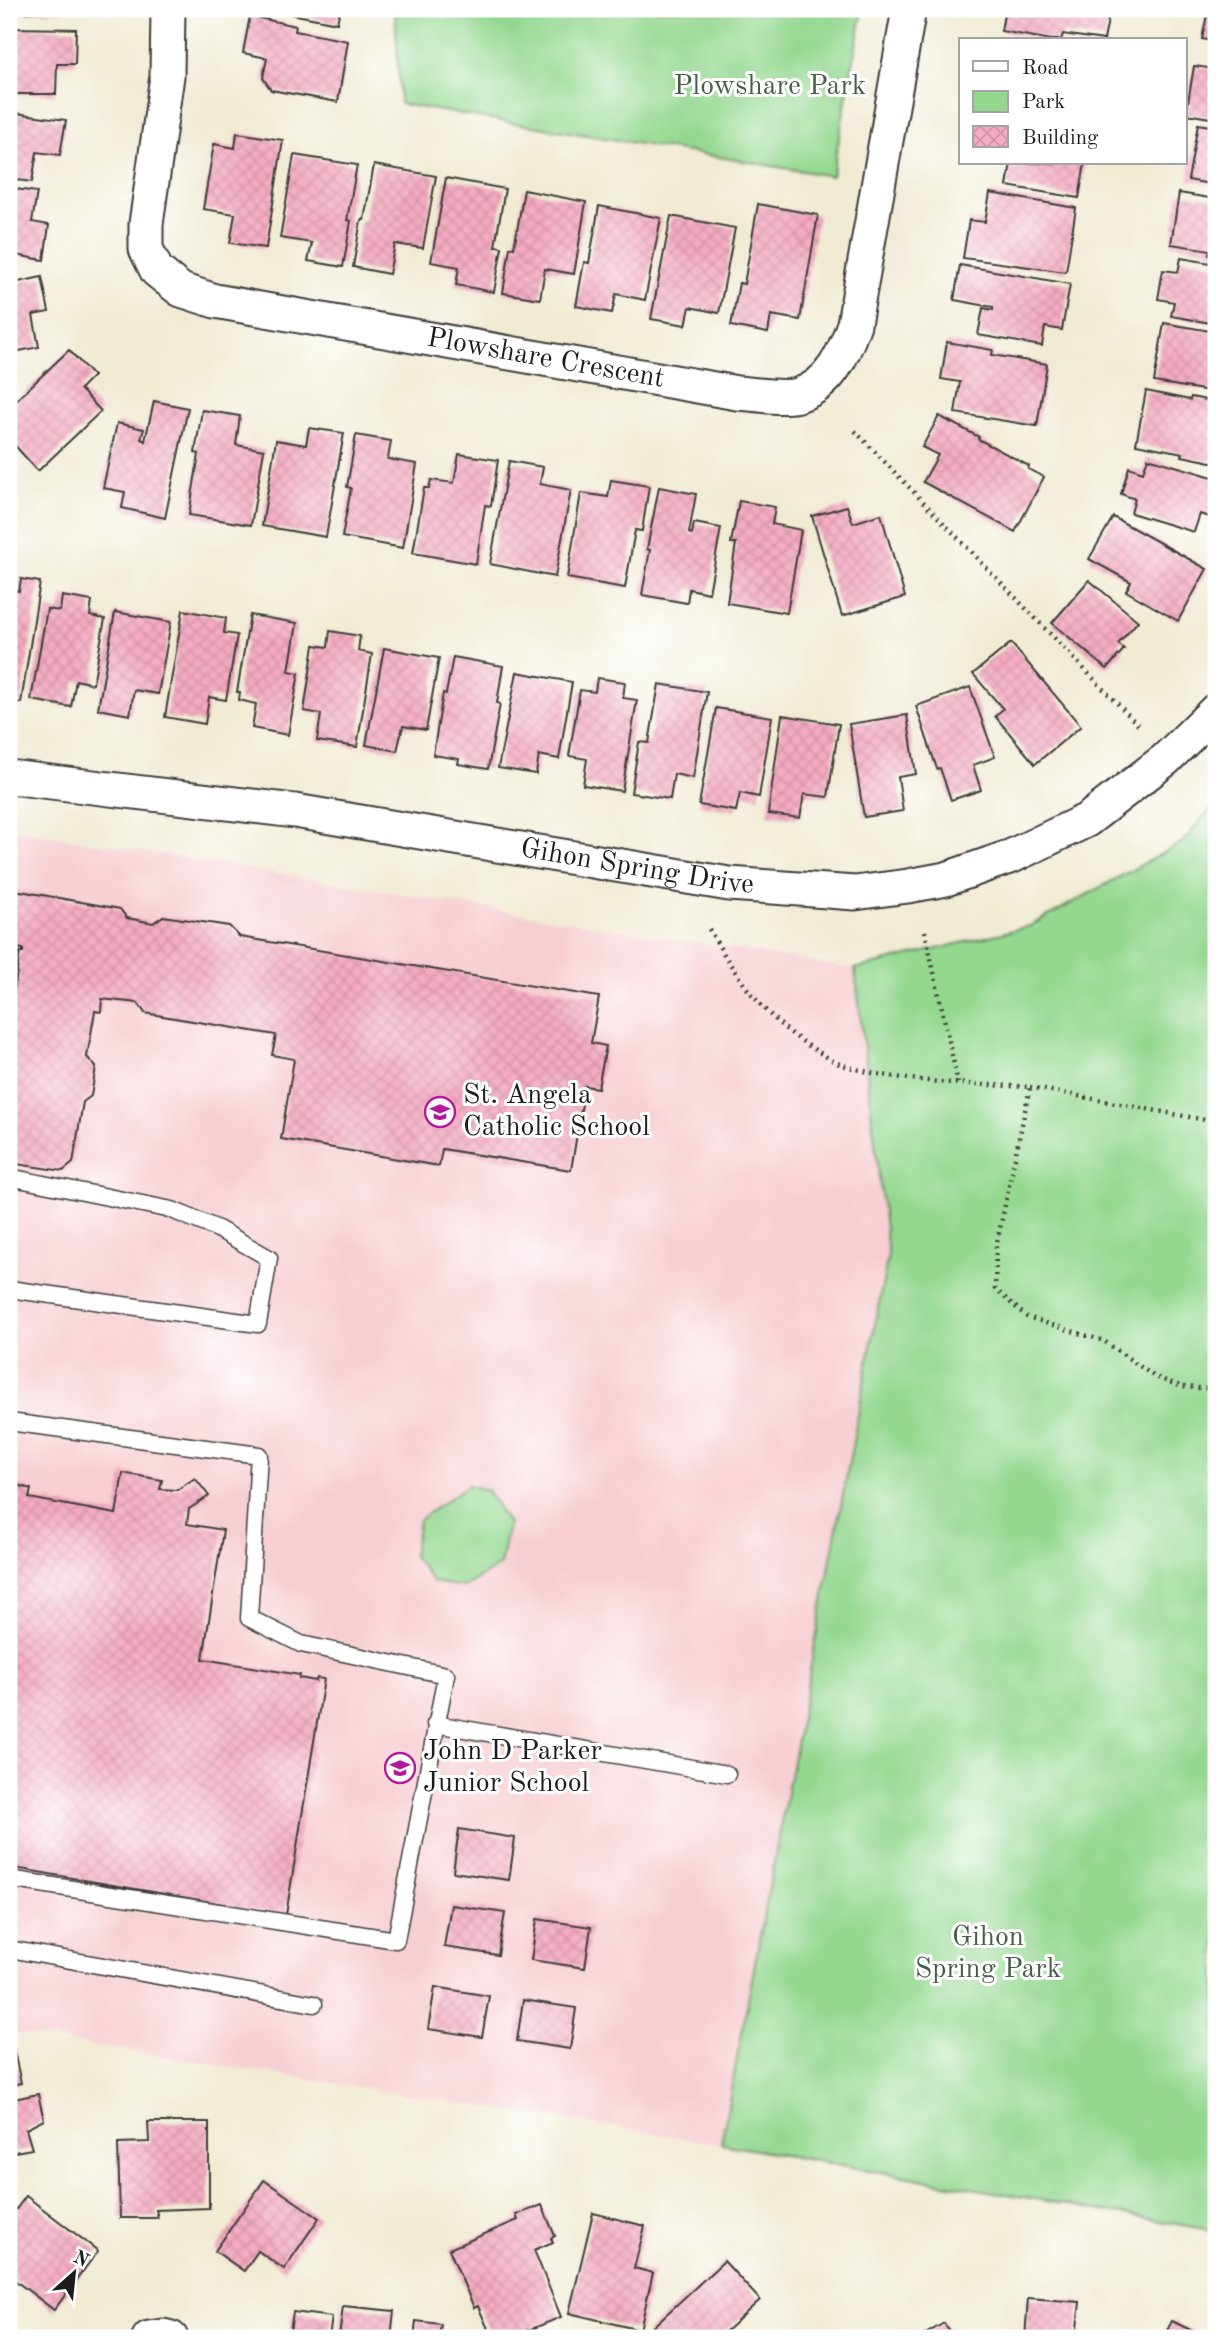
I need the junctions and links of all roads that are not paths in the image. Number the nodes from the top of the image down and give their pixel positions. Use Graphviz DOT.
graph roads {
  1 [pos="168,9"];
  2 [pos="909,9"];
  3 [pos="1216,710"];
  4 [pos="9,777"];
  5 [pos="9,1177"];
  6 [pos="9,1289"];
  7 [pos="9,1422"];
  8 [pos="435,1724"];
  9 [pos="727,1774"];
  10 [pos="9,1879"];
  11 [pos="9,1949"];
  12 [pos="314,2004"];
  13 [pos="149,2338"];
  14 [pos="171,2338"];
  1 -- 2 [label="street, Plowshare Crescent"];
  3 -- 4 [label="street, Gihon Spring Drive"];
  5 -- 6 [label="lane"];
  7 -- 8 [label="lane"];
  8 -- 9 [label="lane"];
  8 -- 10 [label="lane"];
  11 -- 12 [label="lane"];
  13 -- 14 [label="street"];
}
